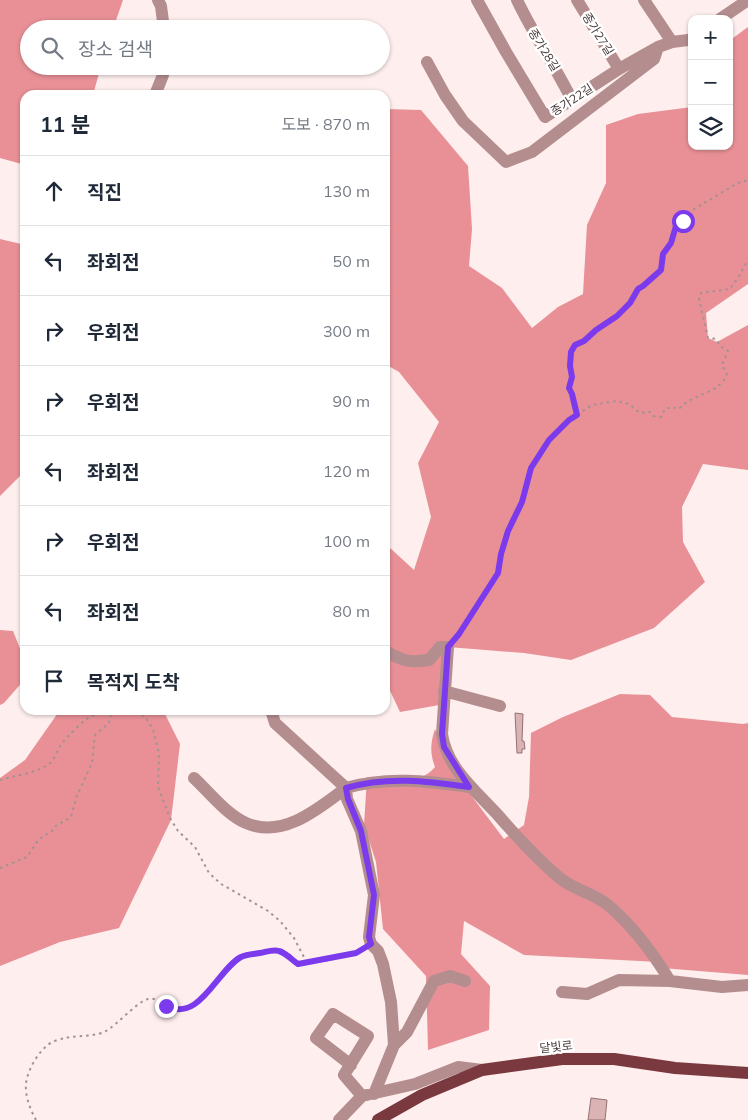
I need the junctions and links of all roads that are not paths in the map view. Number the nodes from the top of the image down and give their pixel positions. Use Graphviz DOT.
graph roads {
  1 [pos="158,0"];
  2 [pos="477,0"];
  3 [pos="517,0"];
  4 [pos="577,0"];
  5 [pos="644,0"];
  6 [pos="748,0"];
  7 [pos="726,15"];
  8 [pos="163,20"];
  9 [pos="688,40"];
  10 [pos="672,42"];
  11 [pos="658,47"];
  12 [pos="427,62"];
  13 [pos="619,69"];
  14 [pos="163,75"];
  15 [pos="157,90"];
  16 [pos="572,100"];
  17 [pos="390,654"];
  18 [pos="444,691"];
  19 [pos="500,706"];
  20 [pos="273,715"];
  21 [pos="194,778"];
  22 [pos="469,787"];
  23 [pos="346,788"];
  24 [pos="465,981"];
  25 [pos="670,981"];
  26 [pos="748,985"];
  27 [pos="562,992"];
  28 [pos="394,1045"];
  29 [pos="351,1064"];
  30 [pos="482,1070"];
  31 [pos="748,1073"];
  32 [pos="368,1095"];
  33 [pos="339,1120"];
  34 [pos="378,1120"];
  1 -- 8 [label="street"];
  2 -- 16 [label="street, 종가22길"];
  3 -- 16 [label="street, 종가28길"];
  4 -- 13 [label="street, 종가27길"];
  5 -- 10 [label="street"];
  6 -- 7 [label="street"];
  9 -- 10 [label="street, 종가22길"];
  10 -- 11 [label="street, 종가22길"];
  11 -- 12 [label="street"];
  11 -- 13 [label="street, 종가22길"];
  13 -- 16 [label="street, 종가22길"];
  14 -- 15 [label="street"];
  17 -- 18 [label="street"];
  18 -- 19 [label="street"];
  18 -- 22 [label="street"];
  20 -- 23 [label="street"];
  21 -- 23 [label="street"];
  22 -- 23 [label="street"];
  22 -- 25 [label="street"];
  23 -- 28 [label="street"];
  24 -- 28 [label="street"];
  25 -- 26 [label="street"];
  25 -- 27 [label="street"];
  28 -- 32 [label="street"];
  29 -- 32 [label="street"];
  30 -- 31 [label="main road, 달빛로"];
  30 -- 32 [label="street"];
  30 -- 34 [label="main road, 달빛로"];
  32 -- 33 [label="street"];
}
